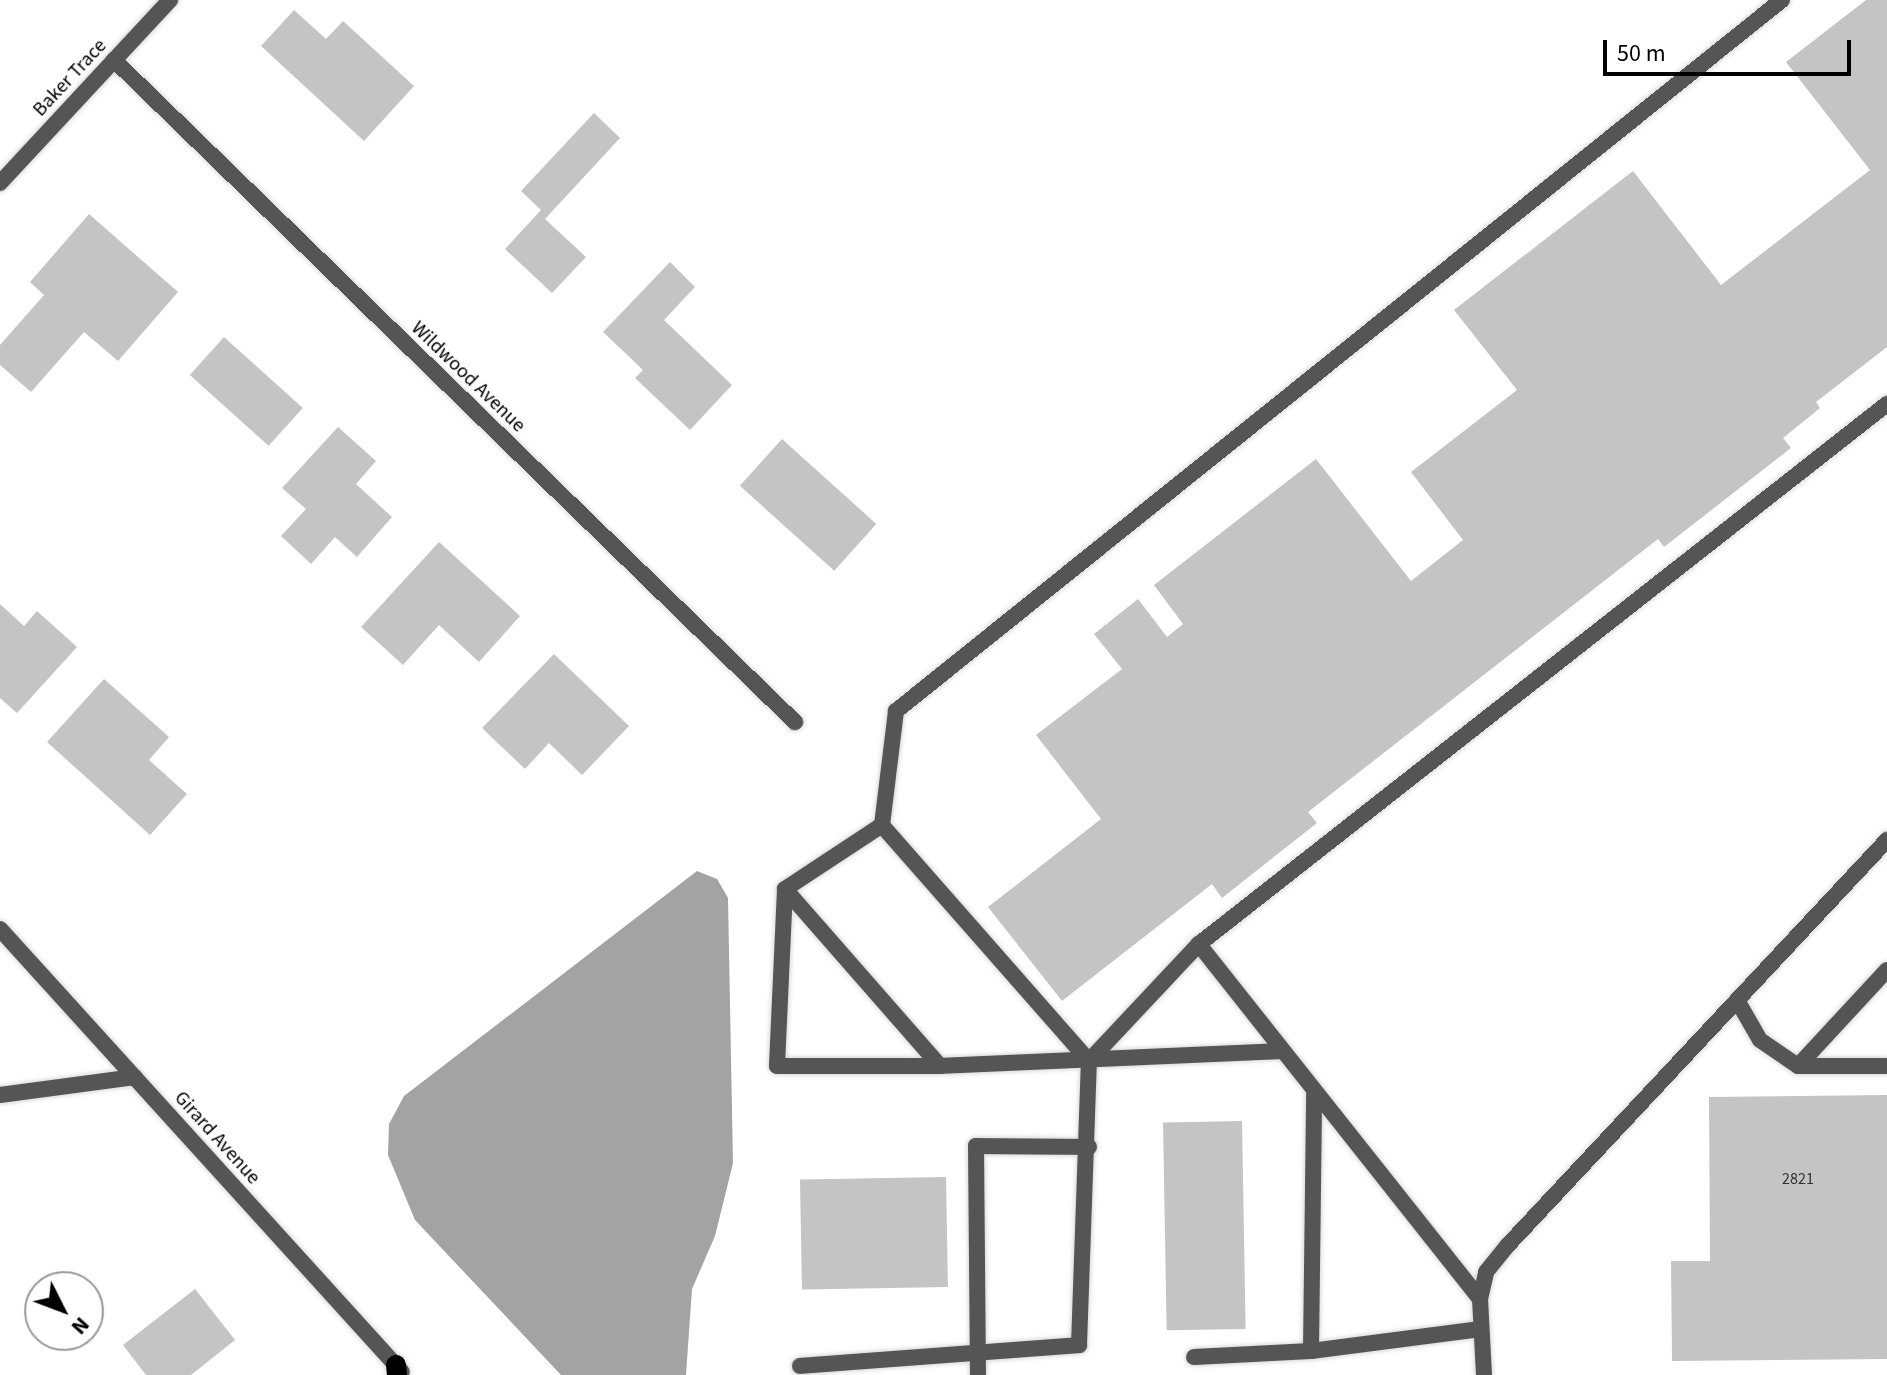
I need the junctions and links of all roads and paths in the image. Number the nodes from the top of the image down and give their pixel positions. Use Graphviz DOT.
graph roads {
  1 [pos="170,0"];
  2 [pos="1782,0"];
  3 [pos="114,60"];
  4 [pos="0,183"];
  5 [pos="1887,404"];
  6 [pos="795,722"];
  7 [pos="882,825"];
  8 [pos="1887,840"];
  9 [pos="785,889"];
  10 [pos="0,929"];
  11 [pos="1199,944"];
  12 [pos="1887,970"];
  13 [pos="1737,1000"];
  14 [pos="1281,1051"];
  15 [pos="1089,1061"];
  16 [pos="940,1066"];
  17 [pos="1798,1066"];
  18 [pos="1887,1066"];
  19 [pos="135,1077"];
  20 [pos="0,1095"];
  21 [pos="1314,1095"];
  22 [pos="1089,1147"];
  23 [pos="1480,1299"];
  24 [pos="1481,1329"];
  25 [pos="1311,1351"];
  26 [pos="978,1353"];
  27 [pos="1194,1357"];
  28 [pos="800,1366"];
  29 [pos="399,1372"];
  30 [pos="978,1375"];
  31 [pos="1484,1375"];
  1 -- 3 [label="street, Baker Trace"];
  2 -- 7 [label="street"];
  3 -- 4 [label="street, Baker Trace"];
  3 -- 6 [label="street, Wildwood Avenue"];
  5 -- 11 [label="street"];
  7 -- 9 [label="street"];
  7 -- 15 [label="street"];
  8 -- 13 [label="street"];
  9 -- 16 [label="street"];
  9 -- 16 [label="street"];
  10 -- 19 [label="street, Girard Avenue"];
  11 -- 14 [label="street"];
  11 -- 15 [label="street"];
  12 -- 17 [label="street"];
  13 -- 17 [label="street"];
  13 -- 23 [label="street"];
  14 -- 15 [label="street"];
  14 -- 21 [label="street"];
  15 -- 16 [label="street"];
  15 -- 22 [label="street"];
  17 -- 18 [label="street"];
  19 -- 20 [label="street"];
  19 -- 29 [label="street, Girard Avenue"];
  21 -- 23 [label="street"];
  21 -- 25 [label="street"];
  22 -- 26 [label="street"];
  22 -- 26 [label="street"];
  23 -- 24 [label="street"];
  24 -- 25 [label="street"];
  24 -- 31 [label="street"];
  25 -- 27 [label="street"];
  26 -- 28 [label="street"];
  26 -- 30 [label="street"];
}
